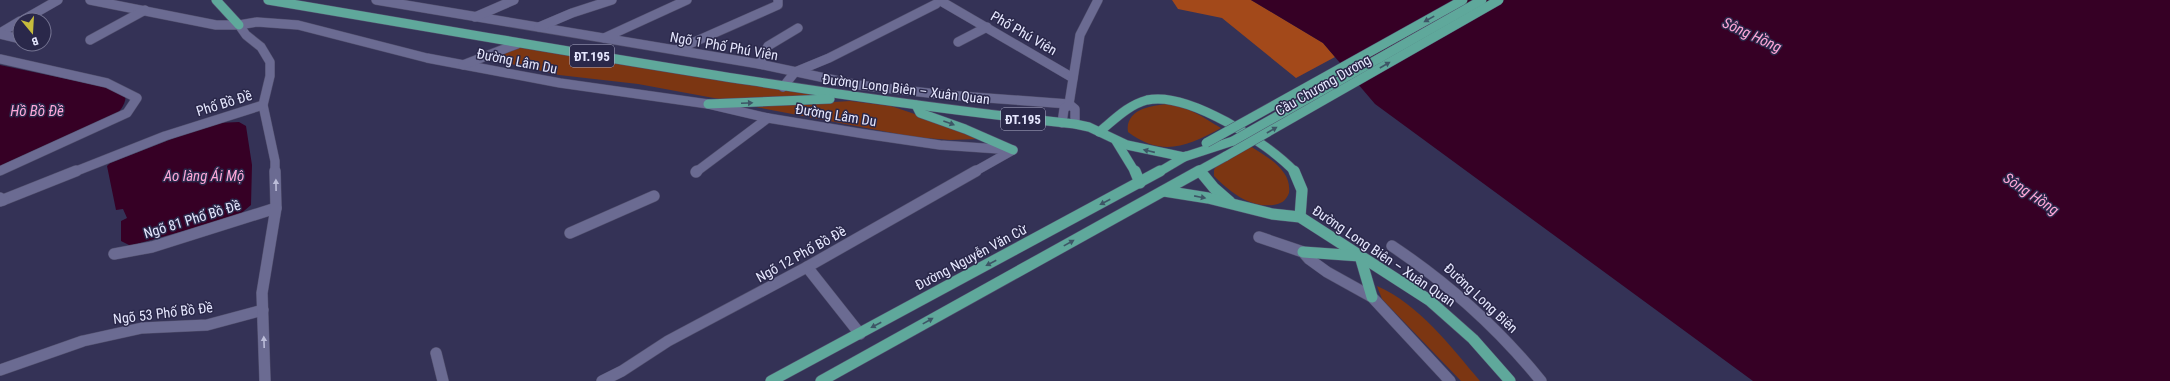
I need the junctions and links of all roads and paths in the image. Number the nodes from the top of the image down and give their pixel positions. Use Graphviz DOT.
graph roads {
  1 [pos="58,0"];
  2 [pos="90,0"];
  3 [pos="216,0"];
  4 [pos="268,0"];
  5 [pos="376,0"];
  6 [pos="514,0"];
  7 [pos="612,0"];
  8 [pos="687,0"];
  9 [pos="778,0"];
  10 [pos="1098,0"];
  11 [pos="1463,0"];
  12 [pos="1482,0"];
  13 [pos="1499,0"];
  14 [pos="294,2"];
  15 [pos="937,2"];
  16 [pos="145,10"];
  17 [pos="37,12"];
  18 [pos="475,17"];
  19 [pos="239,25"];
  20 [pos="12,27"];
  21 [pos="538,27"];
  22 [pos="987,27"];
  23 [pos="798,28"];
  24 [pos="0,34"];
  25 [pos="12,37"];
  26 [pos="604,38"];
  27 [pos="90,40"];
  28 [pos="958,42"];
  29 [pos="517,44"];
  30 [pos="676,50"];
  31 [pos="0,59"];
  32 [pos="759,64"];
  33 [pos="463,65"];
  34 [pos="795,72"];
  35 [pos="1073,78"];
  36 [pos="783,87"];
  37 [pos="852,98"];
  38 [pos="708,104"];
  39 [pos="1069,104"];
  40 [pos="264,105"];
  41 [pos="916,105"];
  42 [pos="768,118"];
  43 [pos="1062,122"];
  44 [pos="1075,124"];
  45 [pos="1099,132"];
  46 [pos="1233,141"];
  47 [pos="1116,142"];
  48 [pos="1012,150"];
  49 [pos="1184,157"];
  50 [pos="0,171"];
  51 [pos="1200,171"];
  52 [pos="696,172"];
  53 [pos="1140,183"];
  54 [pos="1164,191"];
  55 [pos="654,196"];
  56 [pos="1,200"];
  57 [pos="1235,205"];
  58 [pos="276,208"];
  59 [pos="1300,217"];
  60 [pos="570,233"];
  61 [pos="1259,237"];
  62 [pos="1392,246"];
  63 [pos="1303,252"];
  64 [pos="114,254"];
  65 [pos="1360,256"];
  66 [pos="807,267"];
  67 [pos="1372,297"];
  68 [pos="263,310"];
  69 [pos="860,334"];
  70 [pos="436,353"];
  71 [pos="0,370"];
  72 [pos="265,381"];
  73 [pos="443,381"];
  74 [pos="602,381"];
  75 [pos="771,381"];
  76 [pos="821,381"];
  77 [pos="1450,381"];
  78 [pos="1510,381"];
  79 [pos="1541,381"];
  1 -- 17 [label="street"];
  2 -- 16 [label="street, Đường Lâm Du"];
  3 -- 19 [label="main road"];
  4 -- 14 [label="main road, Đường Long Biên – Xuân Quan / ĐT.195"];
  5 -- 18 [label="street, Ngõ 1 Phố Phú Viên"];
  6 -- 18 [label="street"];
  7 -- 21 [label="street"];
  8 -- 26 [label="street"];
  9 -- 30 [label="street"];
  10 -- 35 [label="street"];
  11 -- 49 [label="main road, Cầu Chương Dương, one-way, bridge"];
  12 -- 46 [label="main road, Cầu Chương Dương, bridge"];
  51 -- 13 [label="main road, Cầu Chương Dương, one-way, bridge"];
  14 -- 29 [label="main road, Đường Long Biên – Xuân Quan / ĐT.195"];
  15 -- 22 [label="street, Phố Phú Viên"];
  15 -- 34 [label="street"];
  16 -- 19 [label="street, Đường Lâm Du"];
  16 -- 27 [label="street"];
  18 -- 21 [label="street, Ngõ 1 Phố Phú Viên"];
  19 -- 33 [label="street, Đường Lâm Du"];
  19 -- 40 [label="street"];
  20 -- 24 [label="street"];
  21 -- 26 [label="street, Ngõ 1 Phố Phú Viên"];
  22 -- 28 [label="street"];
  22 -- 35 [label="street, Phố Phú Viên"];
  23 -- 32 [label="street"];
  24 -- 25 [label="street"];
  26 -- 30 [label="street, Ngõ 1 Phố Phú Viên"];
  29 -- 33 [label="street"];
  29 -- 36 [label="main road, Đường Long Biên – Xuân Quan / ĐT.195"];
  30 -- 32 [label="street, Ngõ 1 Phố Phú Viên"];
  31 -- 50 [label="street"];
  32 -- 34 [label="street, Ngõ 1 Phố Phú Viên"];
  33 -- 38 [label="street, Đường Lâm Du"];
  34 -- 36 [label="street"];
  34 -- 39 [label="street, Ngõ 1 Phố Phú Viên"];
  35 -- 39 [label="street"];
  36 -- 37 [label="main road, Đường Long Biên – Xuân Quan / ĐT.195"];
  38 -- 37 [label="main road, one-way"];
  37 -- 41 [label="main road, Đường Long Biên – Xuân Quan / ĐT.195"];
  38 -- 42 [label="street, Đường Lâm Du"];
  39 -- 43 [label="street"];
  39 -- 44 [label="street"];
  40 -- 56 [label="street, Phố Bồ Đề"];
  58 -- 40 [label="street, Phố Bồ Đề, one-way"];
  41 -- 43 [label="main road, Đường Long Biên – Xuân Quan / ĐT.195"];
  41 -- 48 [label="main road, one-way"];
  42 -- 48 [label="street, Đường Lâm Du"];
  42 -- 52 [label="street"];
  43 -- 44 [label="main road, Đường Long Biên – Xuân Quan / ĐT.195"];
  44 -- 45 [label="main road, Đường Long Biên – Xuân Quan / ĐT.195"];
  45 -- 47 [label="main road"];
  45 -- 59 [label="main road, Đường Long Biên – Xuân Quan"];
  46 -- 49 [label="main road, Cầu Chương Dương"];
  46 -- 51 [label="main road, Cầu Chương Dương"];
  49 -- 47 [label="main road, one-way"];
  47 -- 53 [label="main road"];
  48 -- 66 [label="street, Ngõ 12 Phố Bồ Đề"];
  49 -- 53 [label="main road, Đường Nguyễn Văn Cừ"];
  51 -- 54 [label="main road"];
  51 -- 57 [label="main road"];
  53 -- 69 [label="main road, Đường Nguyễn Văn Cừ, one-way"];
  54 -- 57 [label="main road, one-way"];
  76 -- 54 [label="main road, one-way"];
  55 -- 60 [label="street"];
  57 -- 59 [label="main road"];
  58 -- 64 [label="street, Ngõ 81 Phố Bồ Đề"];
  58 -- 68 [label="street, Phố Bồ Đề"];
  59 -- 65 [label="main road, Đường Long Biên – Xuân Quan"];
  61 -- 63 [label="street"];
  62 -- 79 [label="street, Đường Long Biên"];
  63 -- 65 [label="main road"];
  63 -- 67 [label="street"];
  65 -- 67 [label="main road"];
  65 -- 78 [label="main road, Đường Long Biên – Xuân Quan"];
  66 -- 69 [label="street"];
  66 -- 74 [label="street, Ngõ 12 Phố Bồ Đề"];
  67 -- 77 [label="street"];
  68 -- 71 [label="street, Ngõ 53 Phố Bồ Đề"];
  72 -- 68 [label="street, Phố Bồ Đề, one-way"];
  69 -- 75 [label="main road, Đường Nguyễn Văn Cừ"];
  70 -- 73 [label="street"];
}
